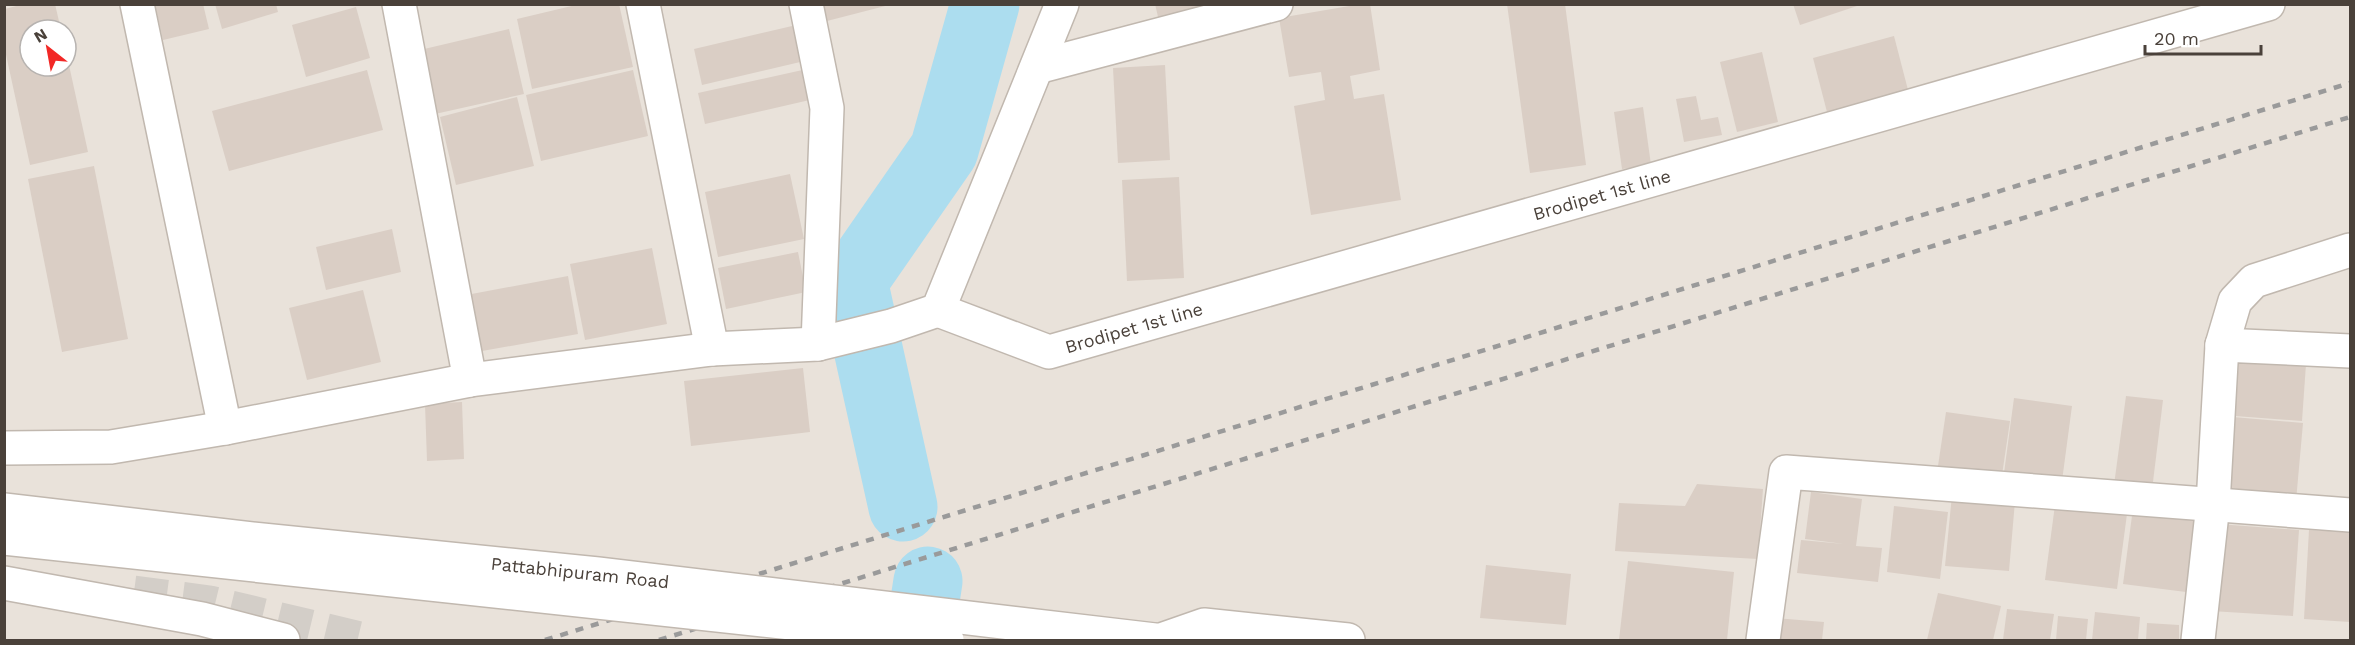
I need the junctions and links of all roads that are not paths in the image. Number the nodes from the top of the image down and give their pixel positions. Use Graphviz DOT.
graph roads {
  1 [pos="137,4"];
  2 [pos="399,4"];
  3 [pos="643,4"];
  4 [pos="806,4"];
  5 [pos="1062,4"];
  6 [pos="1276,4"];
  7 [pos="2268,4"];
  8 [pos="1037,67"];
  9 [pos="2350,250"];
  10 [pos="938,310"];
  11 [pos="831,341"];
  12 [pos="2222,345"];
  13 [pos="712,349"];
  14 [pos="2350,351"];
  15 [pos="470,380"];
  16 [pos="225,428"];
  17 [pos="4,448"];
  18 [pos="2213,504"];
  19 [pos="4,510"];
  20 [pos="2350,514"];
  21 [pos="4,538"];
  22 [pos="4,583"];
  23 [pos="1274,637"];
  24 [pos="283,640"];
  25 [pos="947,640"];
  26 [pos="1155,640"];
  27 [pos="1161,640"];
  28 [pos="1348,640"];
  29 [pos="1763,640"];
  30 [pos="2198,640"];
  1 -- 16 [label="street"];
  2 -- 15 [label="street"];
  3 -- 13 [label="street"];
  4 -- 11 [label="street"];
  5 -- 8 [label="street"];
  6 -- 8 [label="street"];
  7 -- 10 [label="street, Brodipet 1st line"];
  8 -- 10 [label="street"];
  9 -- 12 [label="street"];
  10 -- 11 [label="street"];
  11 -- 13 [label="street"];
  12 -- 14 [label="street"];
  12 -- 18 [label="street"];
  13 -- 15 [label="street"];
  15 -- 16 [label="street"];
  16 -- 17 [label="street"];
  18 -- 20 [label="street"];
  18 -- 29 [label="street"];
  18 -- 30 [label="street"];
  19 -- 26 [label="street, Pattabhipuram Road, bridge"];
  21 -- 25 [label="street, Pattabhipuram Road, bridge"];
  22 -- 24 [label="street"];
  23 -- 27 [label="street"];
  23 -- 28 [label="street"];
}
